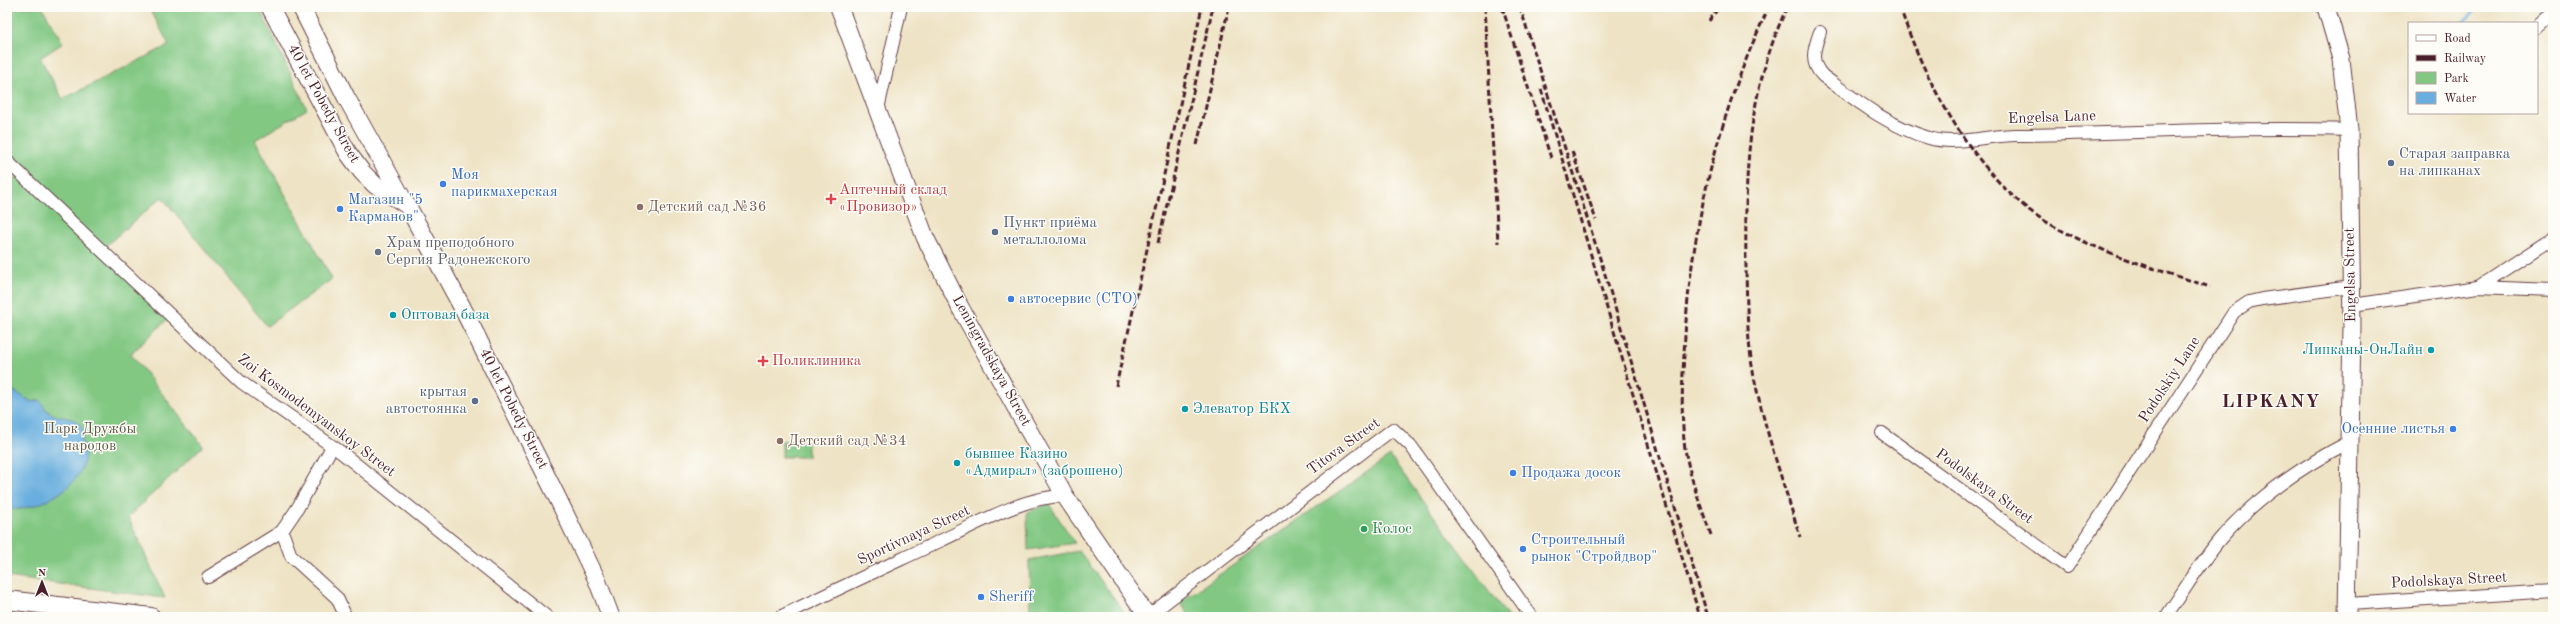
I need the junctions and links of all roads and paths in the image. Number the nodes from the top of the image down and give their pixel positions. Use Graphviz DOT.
graph roads {
  1 [pos="270,7"];
  2 [pos="301,7"];
  3 [pos="839,7"];
  4 [pos="901,7"];
  5 [pos="2326,7"];
  6 [pos="2553,12"];
  7 [pos="2538,26"];
  8 [pos="1820,32"];
  9 [pos="878,109"];
  10 [pos="2349,130"];
  11 [pos="7,161"];
  12 [pos="407,205"];
  13 [pos="2553,238"];
  14 [pos="2351,287"];
  15 [pos="2478,287"];
  16 [pos="2553,290"];
  17 [pos="2352,305"];
  18 [pos="1882,433"];
  19 [pos="2349,442"];
  20 [pos="332,447"];
  21 [pos="1065,496"];
  22 [pos="282,531"];
  23 [pos="2067,567"];
  24 [pos="208,577"];
  25 [pos="2553,591"];
  26 [pos="7,600"];
  27 [pos="2347,611"];
  28 [pos="1148,616"];
  29 [pos="151,617"];
  30 [pos="346,617"];
  31 [pos="547,617"];
  32 [pos="611,617"];
  33 [pos="780,617"];
  34 [pos="1532,617"];
  35 [pos="2166,617"];
  1 -- 12 [label="street, 40 let Pobedy Street"];
  2 -- 12 [label="street, 40 let Pobedy Street"];
  3 -- 9 [label="street, Leningradskaya Street"];
  4 -- 9 [label="street"];
  5 -- 10 [label="street, Engelsa Street"];
  6 -- 7 [label="street"];
  8 -- 10 [label="street, Engelsa Lane"];
  9 -- 21 [label="street, Leningradskaya Street"];
  10 -- 14 [label="street, Engelsa Street"];
  11 -- 20 [label="street, Zoi Kosmodemyanskoy Street"];
  12 -- 32 [label="street, 40 let Pobedy Street"];
  13 -- 15 [label="street"];
  14 -- 17 [label="street, Engelsa Street"];
  14 -- 23 [label="street, Podolskiy Lane"];
  15 -- 16 [label="street"];
  15 -- 17 [label="street"];
  17 -- 19 [label="street, Engelsa Street"];
  18 -- 23 [label="street, Podolskaya Street"];
  19 -- 27 [label="street, Engelsa Street"];
  19 -- 35 [label="street"];
  20 -- 22 [label="street"];
  20 -- 31 [label="street, Zoi Kosmodemyanskoy Street"];
  21 -- 28 [label="street, Leningradskaya Street"];
  21 -- 33 [label="street, Sportivnaya Street"];
  22 -- 24 [label="street"];
  22 -- 30 [label="street"];
  25 -- 27 [label="street, Podolskaya Street"];
  26 -- 29 [label="main road"];
  28 -- 34 [label="street, Titova Street"];
}
